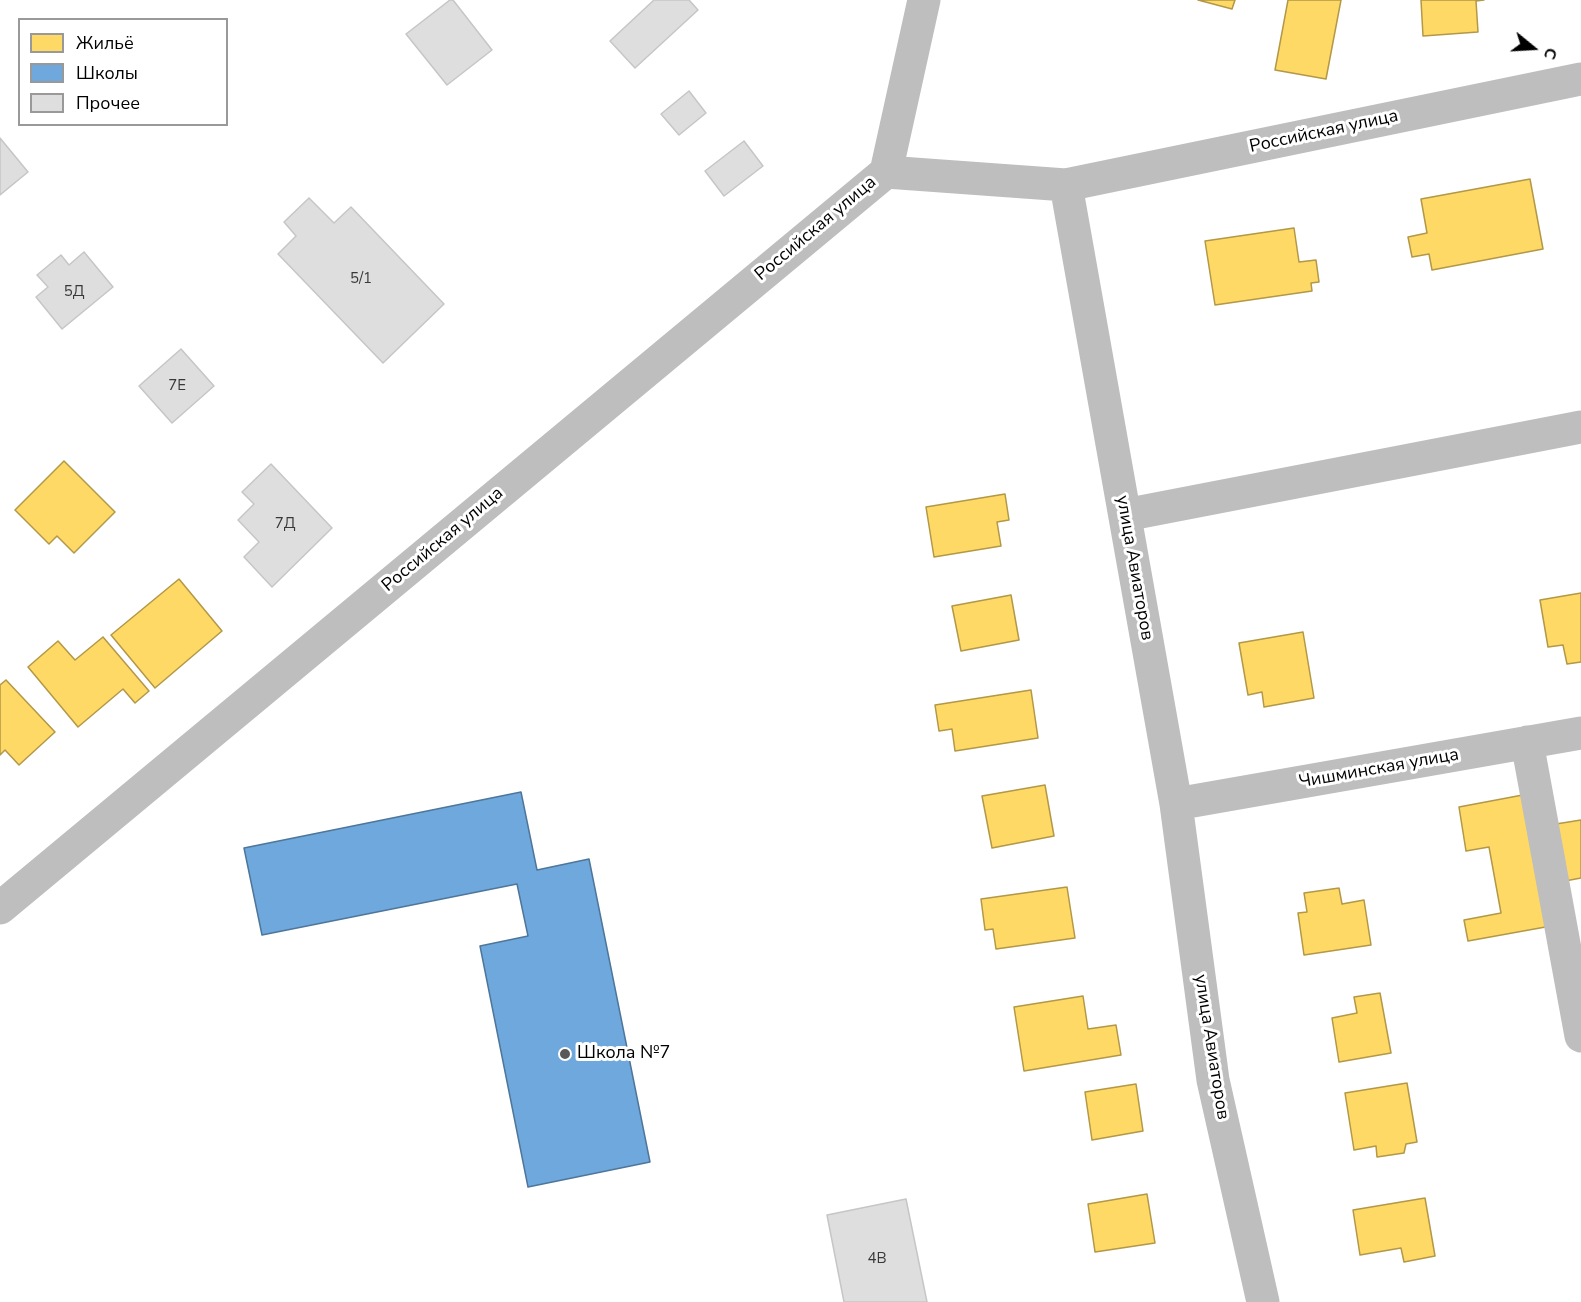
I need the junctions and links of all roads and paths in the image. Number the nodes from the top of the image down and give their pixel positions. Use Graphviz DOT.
graph roads {
  1 [pos="924,0"];
  2 [pos="1581,79"];
  3 [pos="885,172"];
  4 [pos="1066,185"];
  5 [pos="1581,426"];
  6 [pos="1125,515"];
  7 [pos="1581,733"];
  8 [pos="1527,742"];
  9 [pos="1176,804"];
  10 [pos="0,908"];
  11 [pos="1581,1036"];
  12 [pos="1263,1302"];
  1 -- 3 [label="street"];
  2 -- 4 [label="street, Российская улица"];
  3 -- 4 [label="street"];
  3 -- 10 [label="street, Российская улица"];
  4 -- 6 [label="street, улица Авиаторов"];
  5 -- 6 [label="street"];
  6 -- 9 [label="street, улица Авиаторов"];
  7 -- 8 [label="street, Чишминская улица"];
  8 -- 9 [label="street, Чишминская улица"];
  8 -- 11 [label="street"];
  9 -- 12 [label="street, улица Авиаторов"];
}
